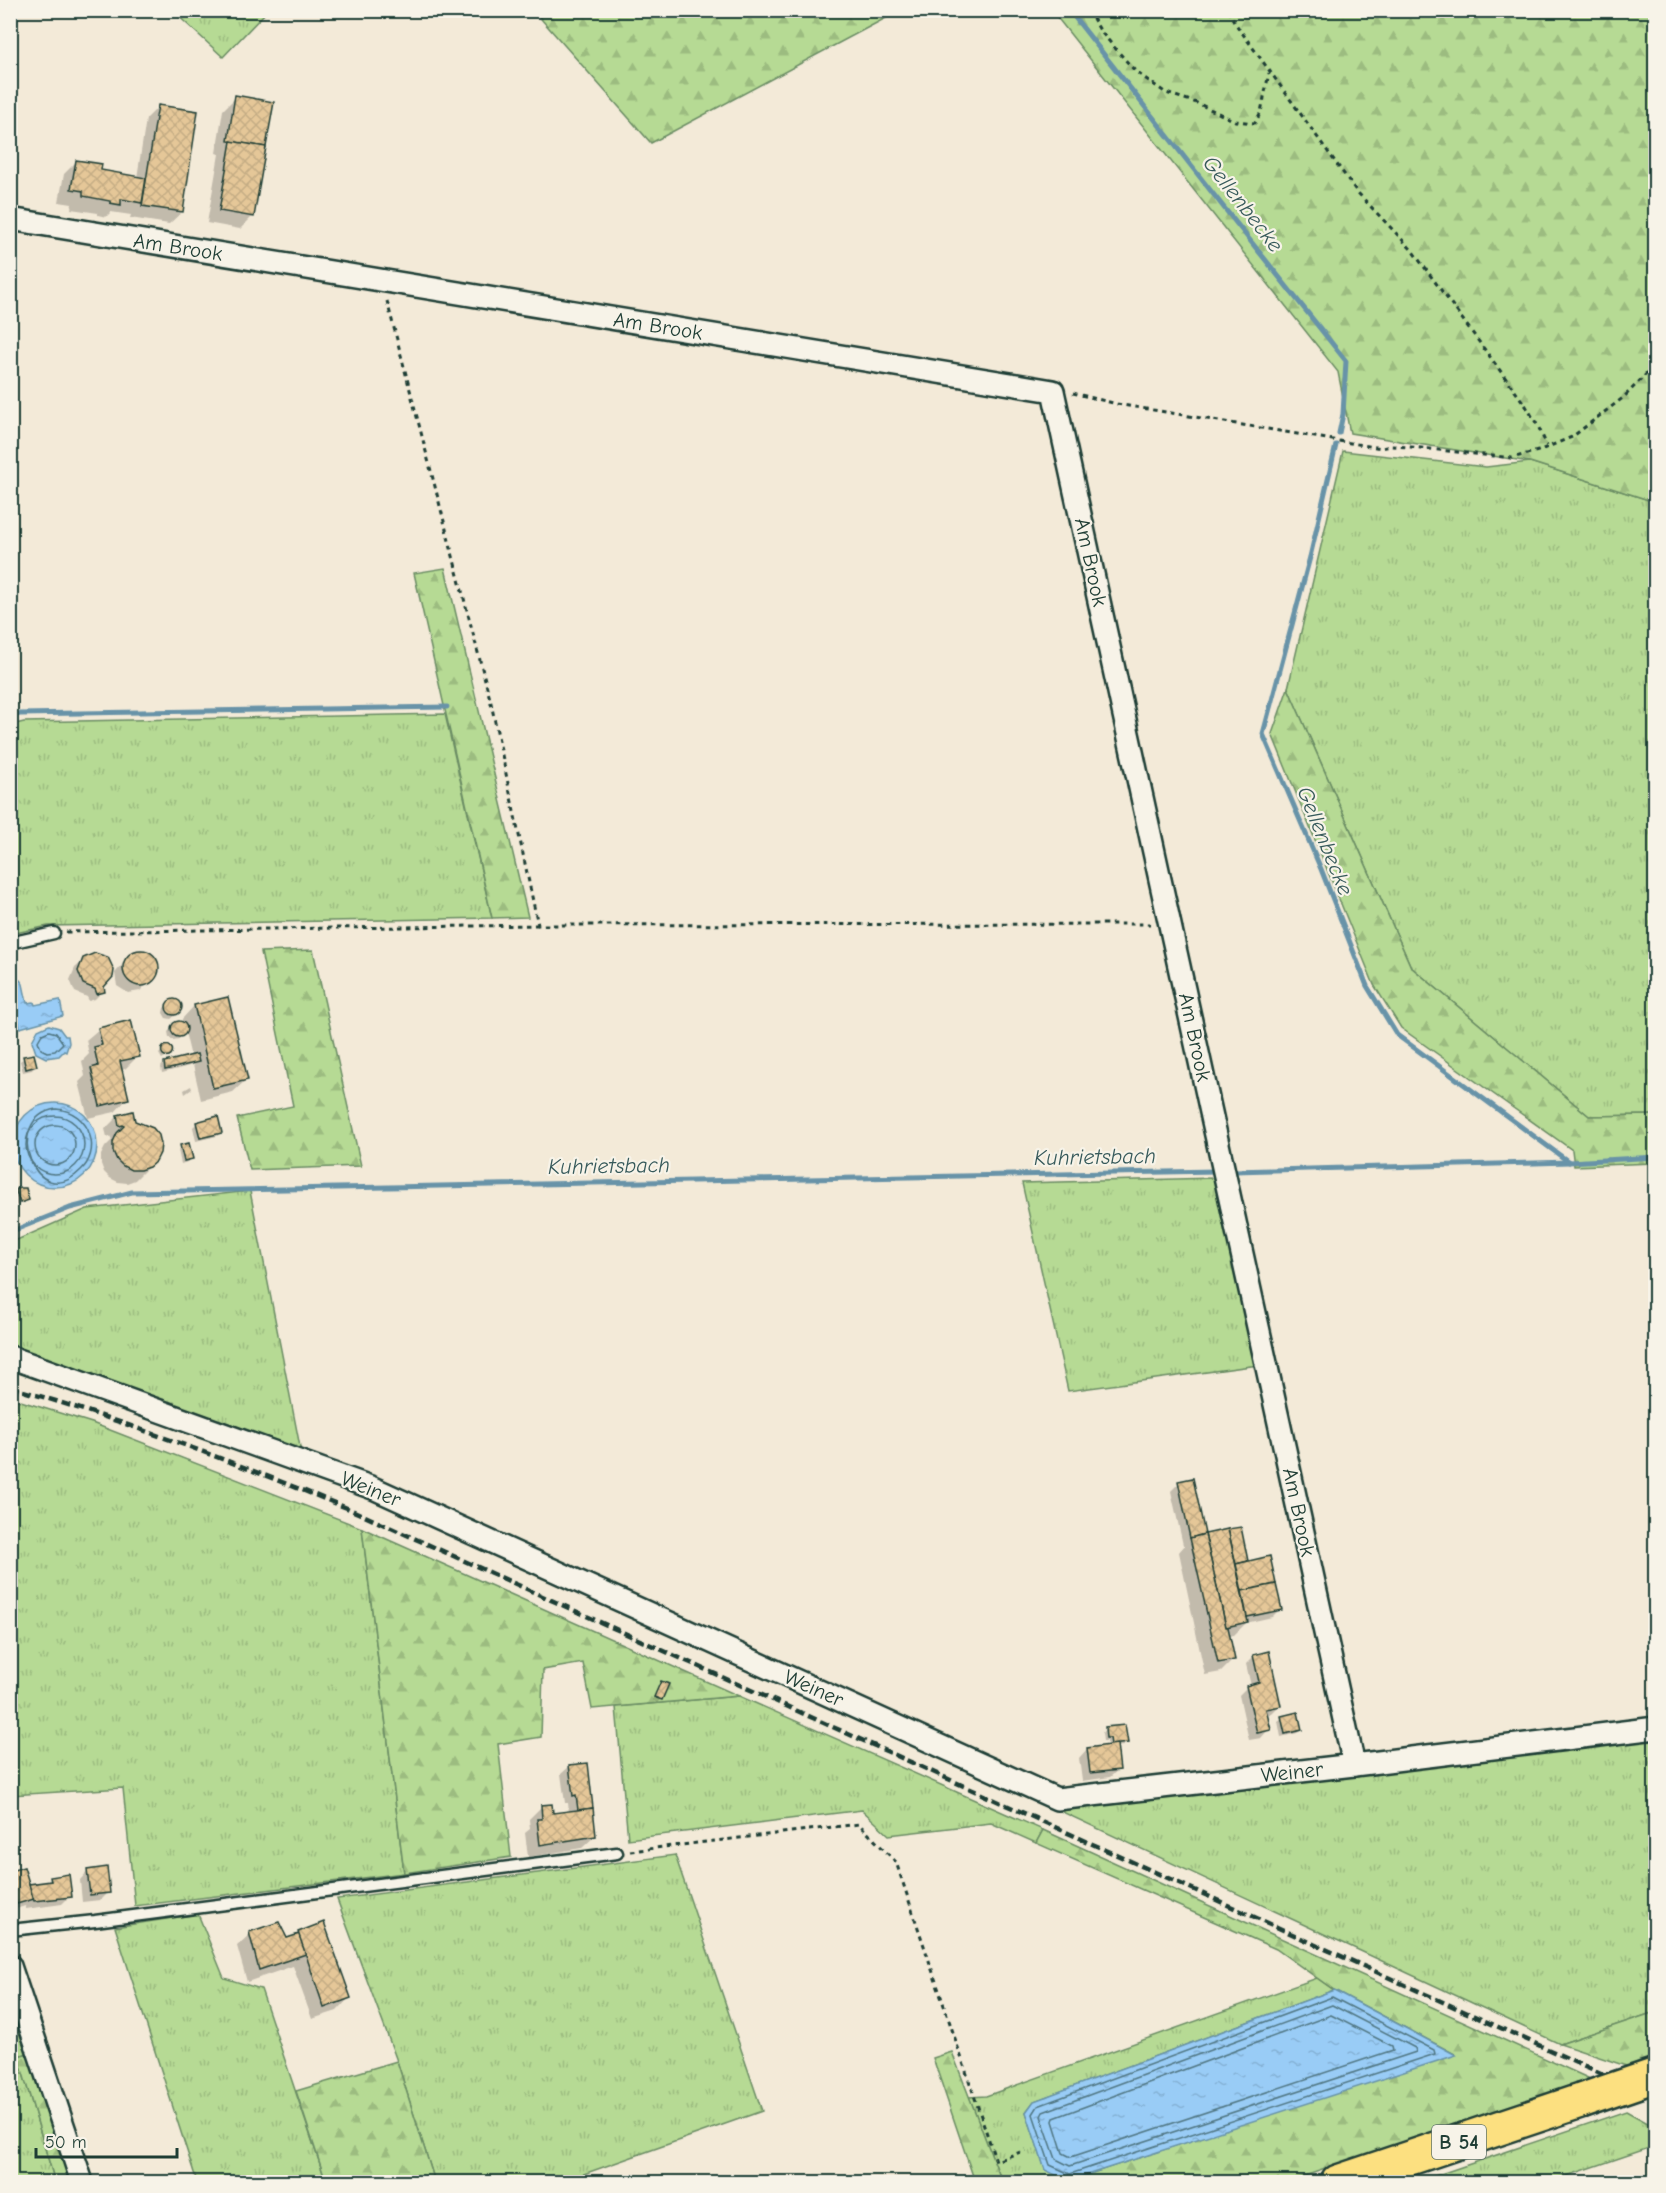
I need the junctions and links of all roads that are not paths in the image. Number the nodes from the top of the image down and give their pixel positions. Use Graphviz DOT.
graph roads {
  1 [pos="10,219"];
  2 [pos="54,933"];
  3 [pos="10,943"];
  4 [pos="10,1357"];
  5 [pos="1656,1728"];
  6 [pos="1354,1766"];
  7 [pos="617,1852"];
  8 [pos="10,1930"];
  9 [pos="10,1966"];
  10 [pos="1656,2075"];
  11 [pos="82,2182"];
  12 [pos="1338,2182"];
  1 -- 6 [label="street, Am Brook"];
  2 -- 3 [label="lane"];
  4 -- 6 [label="street, Weiner"];
  5 -- 6 [label="street, Weiner"];
  7 -- 8 [label="lane"];
  9 -- 11 [label="street"];
  10 -- 12 [label="highway, B 54, bridge"];
}
